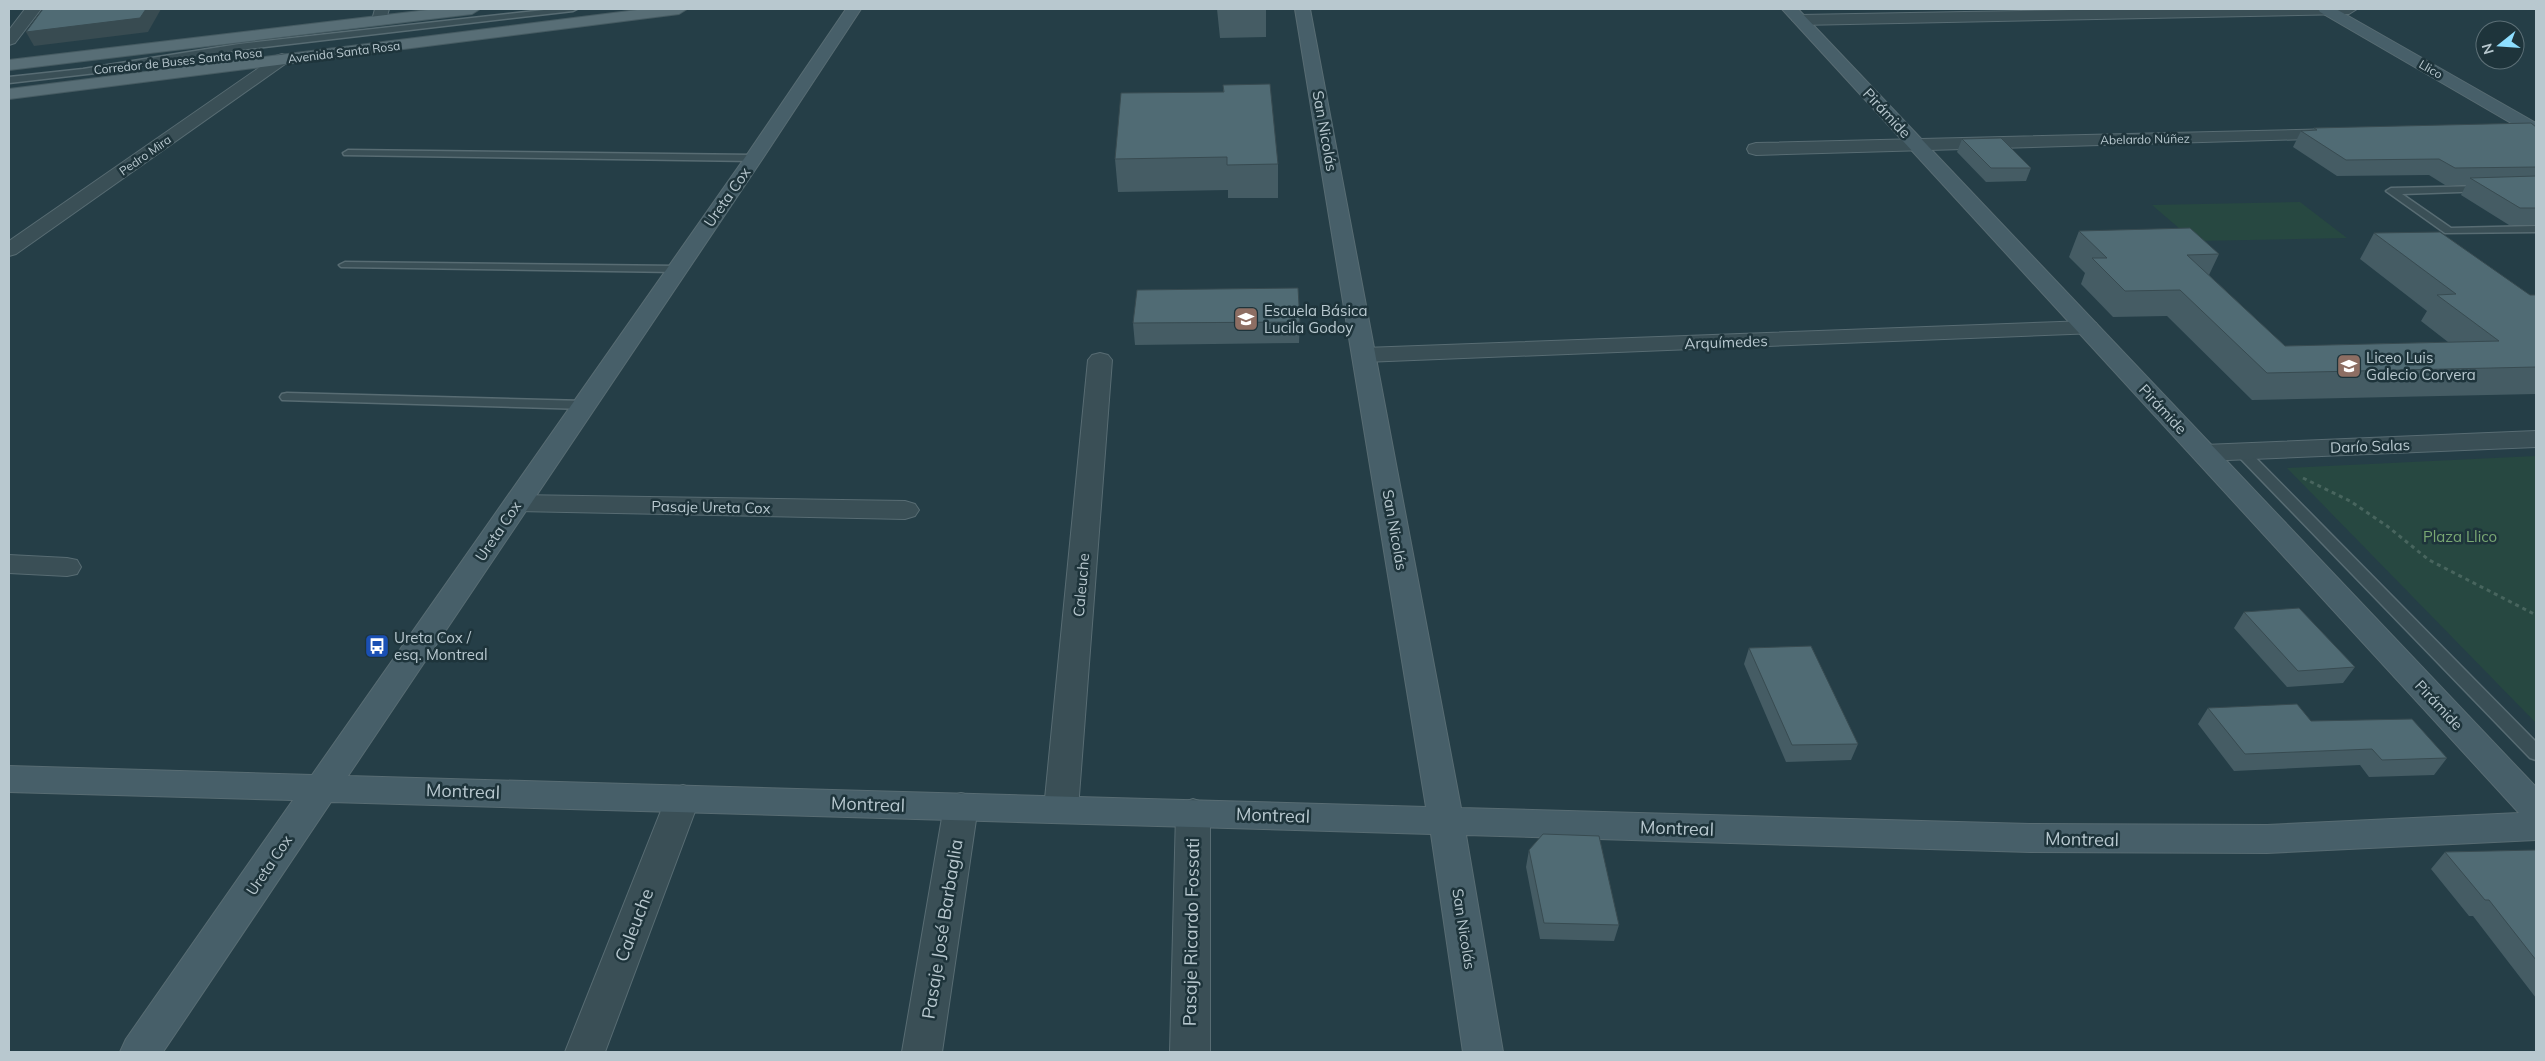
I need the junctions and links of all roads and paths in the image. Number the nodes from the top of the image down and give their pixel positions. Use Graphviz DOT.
graph roads {
  1 [pos="33,9"];
  2 [pos="472,9"];
  3 [pos="573,9"];
  4 [pos="679,9"];
  5 [pos="853,9"];
  6 [pos="1303,9"];
  7 [pos="2326,9"];
  8 [pos="2349,9"];
  9 [pos="381,14"];
  10 [pos="1795,14"];
  11 [pos="9,40"];
  12 [pos="282,60"];
  13 [pos="9,65"];
  14 [pos="9,80"];
  15 [pos="9,94"];
  16 [pos="2536,129"];
  17 [pos="2495,130"];
  18 [pos="2356,133"];
  19 [pos="1917,144"];
  20 [pos="1756,149"];
  21 [pos="348,152"];
  22 [pos="754,158"];
  23 [pos="2498,188"];
  24 [pos="2536,229"];
  25 [pos="9,250"];
  26 [pos="345,265"];
  27 [pos="677,269"];
  28 [pos="2088,328"];
  29 [pos="1364,355"];
  30 [pos="1100,360"];
  31 [pos="288,397"];
  32 [pos="585,405"];
  33 [pos="2536,439"];
  34 [pos="2241,451"];
  35 [pos="2204,453"];
  36 [pos="2299,476"];
  37 [pos="517,503"];
  38 [pos="905,510"];
  39 [pos="9,564"];
  40 [pos="67,567"];
  41 [pos="2536,615"];
  42 [pos="2536,753"];
  43 [pos="9,779"];
  44 [pos="322,787"];
  45 [pos="683,798"];
  46 [pos="961,806"];
  47 [pos="1061,809"];
  48 [pos="2536,809"];
  49 [pos="1192,813"];
  50 [pos="1446,821"];
  51 [pos="2536,826"];
  52 [pos="140,1052"];
  53 [pos="585,1052"];
  54 [pos="922,1052"];
  55 [pos="1190,1052"];
  56 [pos="1483,1052"];
  1 -- 11 [label="street"];
  2 -- 9 [label="main road, Avenida Santa Rosa"];
  3 -- 14 [label="lane, Corredor de Buses Santa Rosa"];
  4 -- 12 [label="main road, Avenida Santa Rosa"];
  5 -- 22 [label="street, Ureta Cox"];
  6 -- 29 [label="street, San Nicolás"];
  7 -- 8 [label="street"];
  7 -- 10 [label="street"];
  7 -- 16 [label="street, Llico"];
  9 -- 13 [label="main road, Avenida Santa Rosa"];
  10 -- 19 [label="street, Pirámide"];
  12 -- 15 [label="main road, Avenida Santa Rosa"];
  12 -- 25 [label="street, Pedro Mira"];
  16 -- 17 [label="street"];
  18 -- 19 [label="street, Abelardo Núñez"];
  19 -- 20 [label="street, Abelardo Núñez"];
  19 -- 28 [label="street, Pirámide"];
  21 -- 22 [label="lane"];
  22 -- 27 [label="street, Ureta Cox"];
  23 -- 24 [label="lane"];
  26 -- 27 [label="lane"];
  27 -- 32 [label="street, Ureta Cox"];
  28 -- 29 [label="street, Arquímedes"];
  28 -- 35 [label="street, Pirámide"];
  29 -- 50 [label="street, San Nicolás"];
  30 -- 47 [label="street, Caleuche"];
  31 -- 32 [label="lane"];
  32 -- 37 [label="street, Ureta Cox"];
  33 -- 34 [label="street, Darío Salas"];
  34 -- 35 [label="street, Darío Salas"];
  34 -- 42 [label="lane"];
  35 -- 48 [label="street, Pirámide"];
  36 -- 41 [label="path"];
  37 -- 38 [label="street, Pasaje Ureta Cox"];
  37 -- 44 [label="street, Ureta Cox"];
  39 -- 40 [label="street"];
  43 -- 44 [label="street, Montreal"];
  44 -- 45 [label="street, Montreal"];
  44 -- 52 [label="street, Ureta Cox"];
  45 -- 46 [label="street, Montreal"];
  45 -- 53 [label="street, Caleuche"];
  46 -- 47 [label="street, Montreal"];
  46 -- 54 [label="street, Pasaje José Barbaglia"];
  47 -- 49 [label="street, Montreal"];
  49 -- 50 [label="street, Montreal"];
  49 -- 55 [label="street, Pasaje Ricardo Fossati"];
  50 -- 51 [label="street, Montreal"];
  50 -- 56 [label="street, San Nicolás"];
}
